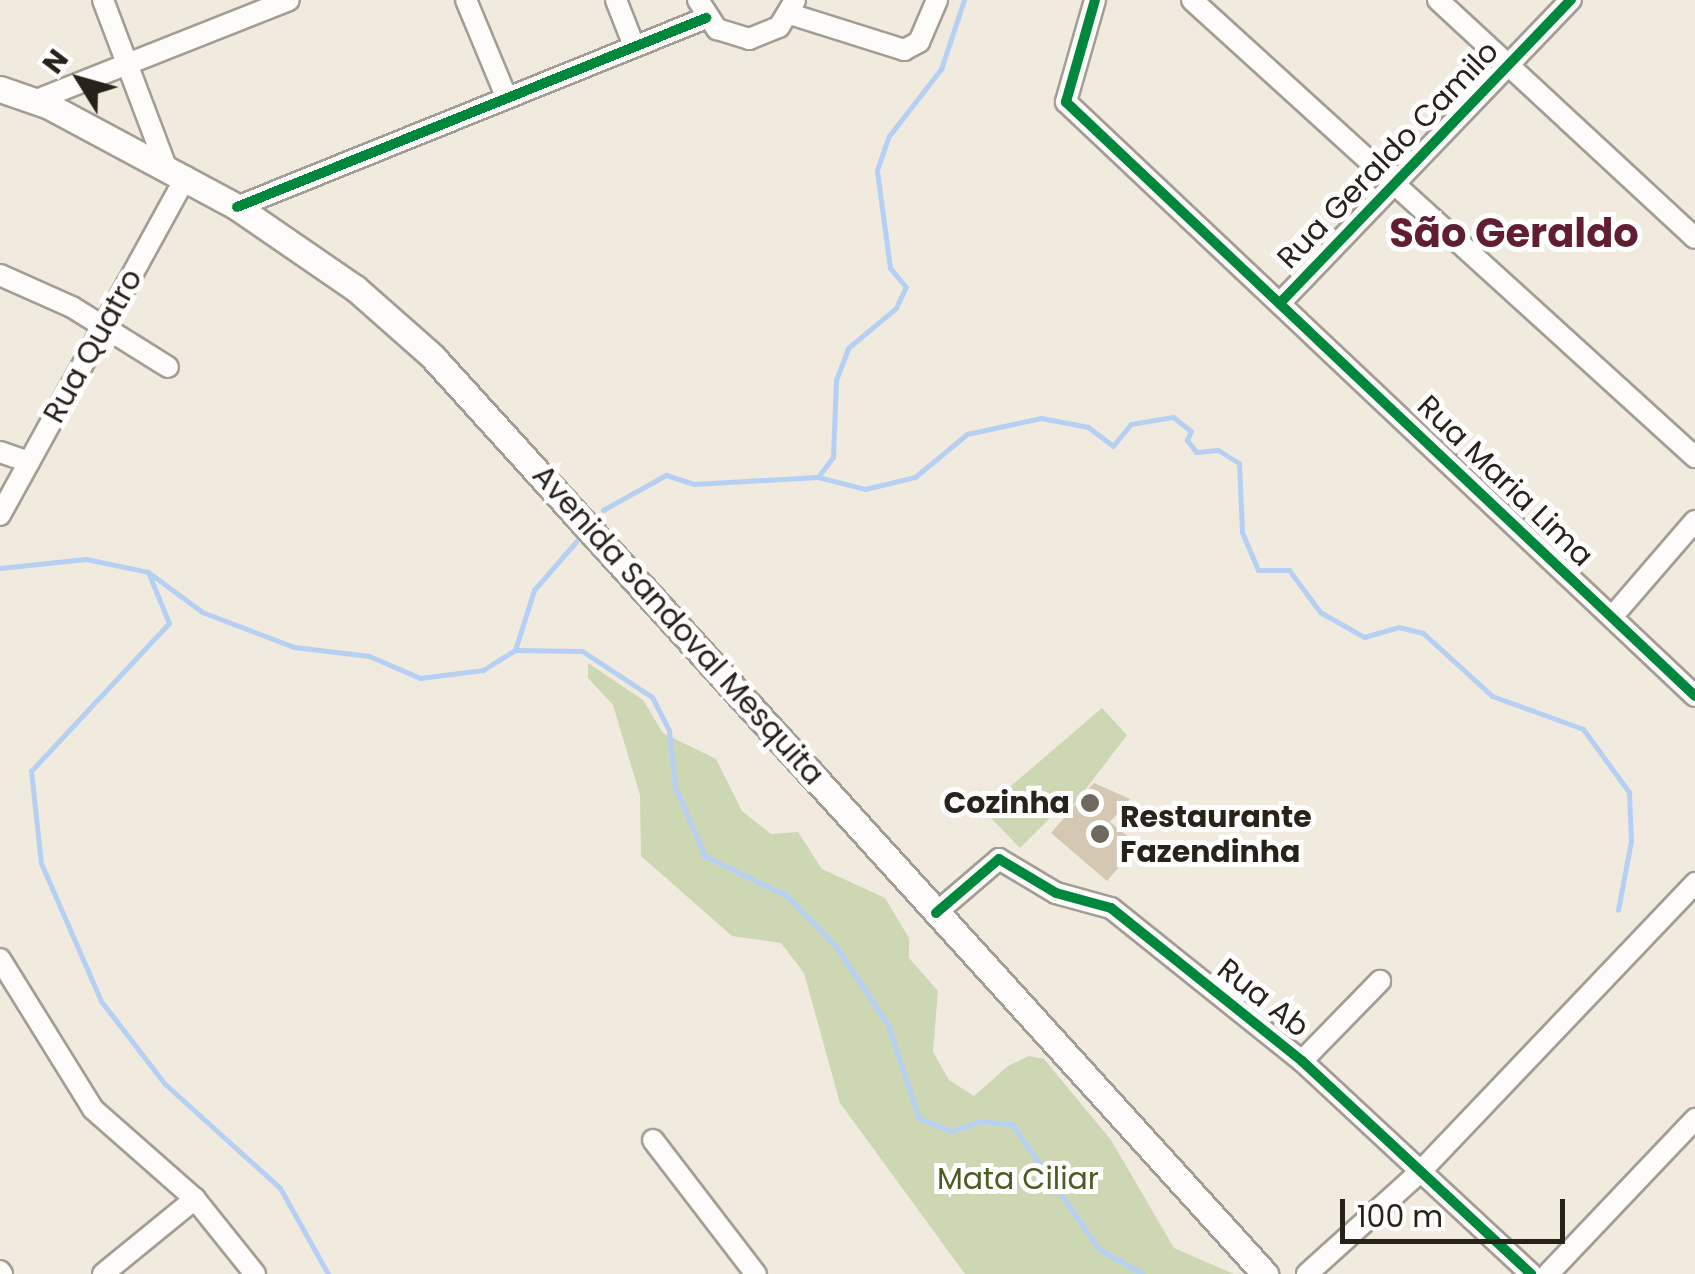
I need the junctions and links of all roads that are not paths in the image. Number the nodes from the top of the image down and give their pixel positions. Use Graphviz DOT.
graph roads {
  1 [pos="103,0"];
  2 [pos="288,0"];
  3 [pos="466,0"];
  4 [pos="616,0"];
  5 [pos="936,0"];
  6 [pos="1095,0"];
  7 [pos="1192,0"];
  8 [pos="1438,0"];
  9 [pos="1571,0"];
  10 [pos="792,7"];
  11 [pos="702,9"];
  12 [pos="634,46"];
  13 [pos="1510,65"];
  14 [pos="130,66"];
  15 [pos="0,89"];
  16 [pos="506,96"];
  17 [pos="34,101"];
  18 [pos="176,172"];
  19 [pos="1402,183"];
  20 [pos="237,207"];
  21 [pos="1695,238"];
  22 [pos="0,275"];
  23 [pos="1281,302"];
  24 [pos="104,324"];
  25 [pos="168,367"];
  26 [pos="0,452"];
  27 [pos="1695,457"];
  28 [pos="29,462"];
  29 [pos="0,515"];
  30 [pos="1695,521"];
  31 [pos="1612,617"];
  32 [pos="1695,696"];
  33 [pos="1695,883"];
  34 [pos="936,914"];
  35 [pos="0,959"];
  36 [pos="1380,981"];
  37 [pos="1302,1060"];
  38 [pos="1695,1120"];
  39 [pos="652,1140"];
  40 [pos="1421,1172"];
  41 [pos="195,1199"];
  42 [pos="103,1274"];
  43 [pos="255,1274"];
  44 [pos="756,1274"];
  45 [pos="1265,1274"];
  46 [pos="1307,1274"];
  47 [pos="1531,1274"];
  48 [pos="1548,1274"];
  1 -- 14 [label="street"];
  2 -- 14 [label="street"];
  3 -- 16 [label="street"];
  4 -- 12 [label="street"];
  5 -- 10 [label="street"];
  6 -- 23 [label="street, Rua Maria Lima"];
  7 -- 19 [label="street"];
  8 -- 13 [label="street"];
  9 -- 13 [label="street, Rua Geraldo Camilo"];
  10 -- 11 [label="street"];
  11 -- 12 [label="street"];
  12 -- 16 [label="street"];
  13 -- 19 [label="street, Rua Geraldo Camilo"];
  13 -- 21 [label="street"];
  14 -- 17 [label="street"];
  14 -- 18 [label="street"];
  15 -- 17 [label="main road, Avenida Sandoval Mesquita"];
  16 -- 20 [label="street"];
  17 -- 18 [label="main road, Avenida Sandoval Mesquita"];
  18 -- 20 [label="main road, Avenida Sandoval Mesquita"];
  18 -- 24 [label="street, Rua Quatro"];
  19 -- 23 [label="street, Rua Geraldo Camilo"];
  19 -- 27 [label="street"];
  20 -- 34 [label="main road, Avenida Sandoval Mesquita"];
  22 -- 24 [label="street"];
  23 -- 31 [label="street, Rua Maria Lima"];
  24 -- 25 [label="street"];
  24 -- 28 [label="street, Rua Quatro"];
  26 -- 28 [label="street"];
  28 -- 29 [label="street, Rua Quatro"];
  30 -- 31 [label="street"];
  31 -- 32 [label="street, Rua Maria Lima"];
  33 -- 40 [label="street"];
  34 -- 37 [label="street, Rua Ab"];
  34 -- 45 [label="main road, Avenida Sandoval Mesquita"];
  35 -- 41 [label="street"];
  36 -- 37 [label="street"];
  37 -- 40 [label="street, Rua Ab"];
  38 -- 48 [label="street"];
  39 -- 44 [label="street"];
  40 -- 46 [label="street"];
  40 -- 47 [label="street, Rua Ab"];
  41 -- 42 [label="street"];
  41 -- 43 [label="street"];
}
